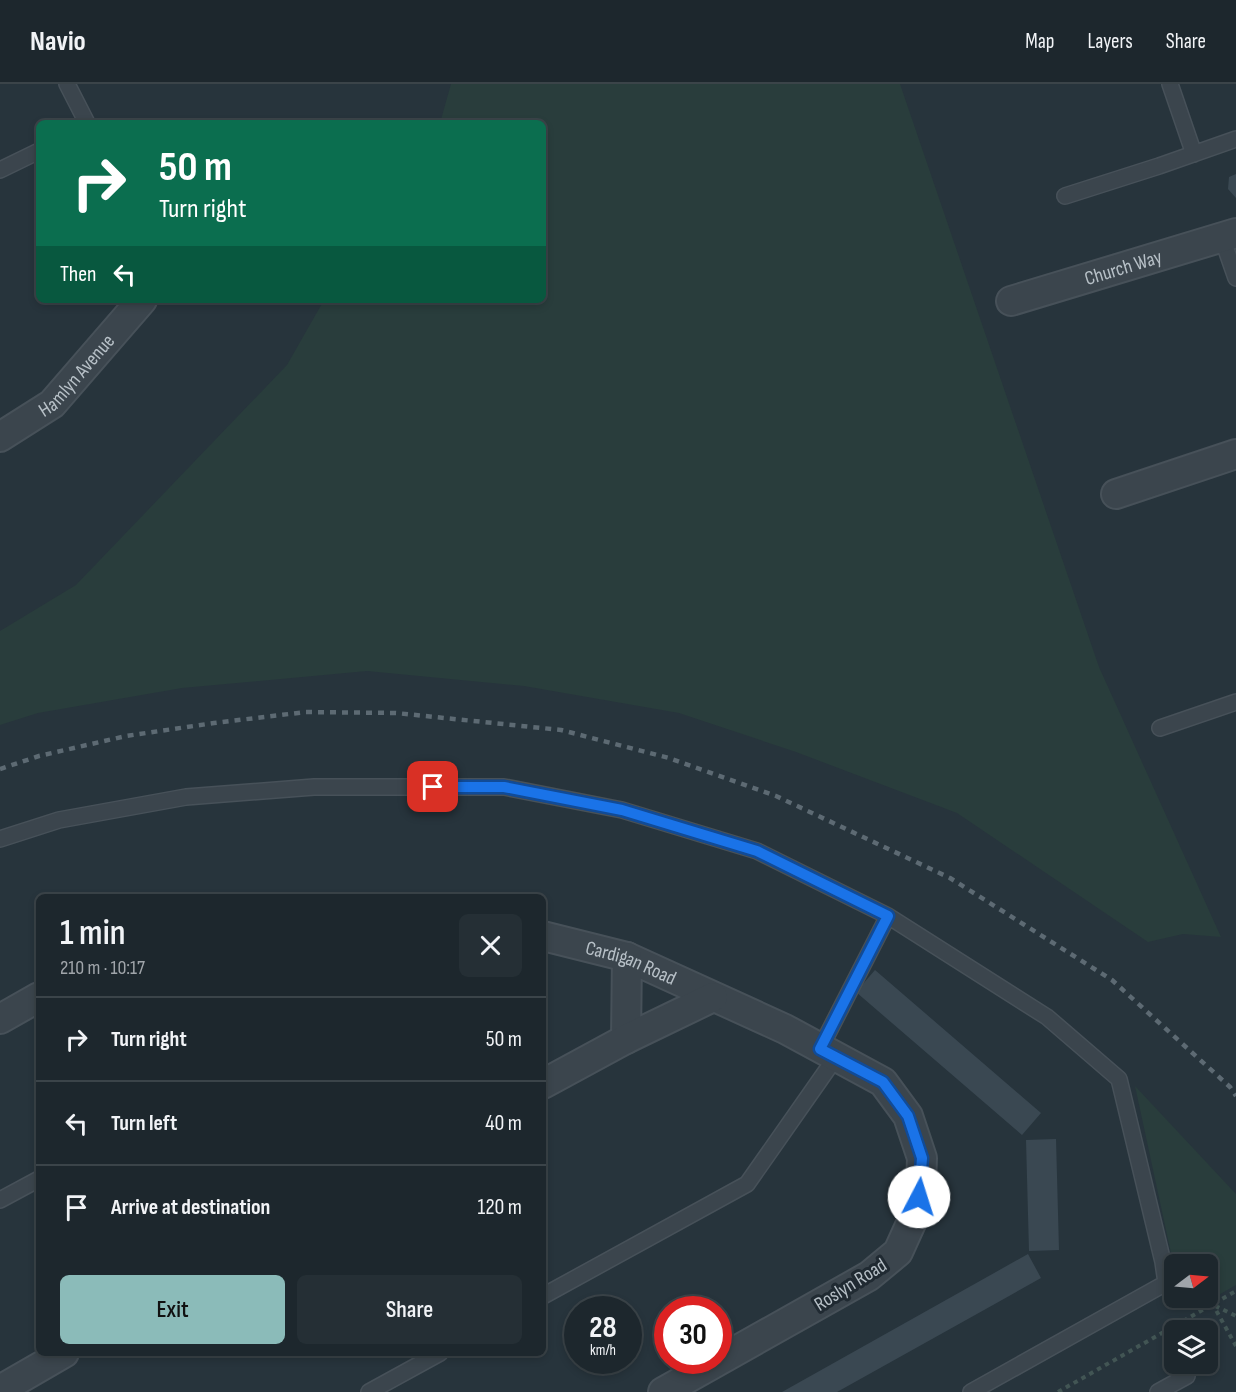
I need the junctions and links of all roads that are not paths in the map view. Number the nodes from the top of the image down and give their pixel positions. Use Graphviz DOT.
graph roads {
  1 [pos="67,84"];
  2 [pos="1170,84"];
  3 [pos="85,120"];
  4 [pos="1236,139"];
  5 [pos="36,152"];
  6 [pos="1194,154"];
  7 [pos="0,170"];
  8 [pos="1065,196"];
  9 [pos="1229,235"];
  10 [pos="1236,278"];
  11 [pos="1011,301"];
  12 [pos="139,303"];
  13 [pos="0,437"];
  14 [pos="1236,454"];
  15 [pos="1116,494"];
  16 [pos="1236,702"];
  17 [pos="1160,728"];
  18 [pos="0,838"];
  19 [pos="888,916"];
  20 [pos="546,937"];
  21 [pos="627,957"];
  22 [pos="713,997"];
  23 [pos="36,999"];
  24 [pos="0,1019"];
  25 [pos="626,1039"];
  26 [pos="828,1053"];
  27 [pos="546,1082"];
  28 [pos="36,1181"];
  29 [pos="0,1200"];
  30 [pos="546,1294"];
  31 [pos="59,1356"];
  32 [pos="435,1356"];
  33 [pos="1187,1376"];
  34 [pos="0,1390"];
  35 [pos="369,1392"];
  36 [pos="663,1392"];
  37 [pos="971,1392"];
  38 [pos="1158,1392"];
  1 -- 3 [label="lane"];
  2 -- 6 [label="lane"];
  4 -- 6 [label="lane"];
  5 -- 7 [label="lane"];
  6 -- 8 [label="lane"];
  9 -- 10 [label="lane"];
  9 -- 11 [label="street, Church Way"];
  12 -- 13 [label="street, Hamlyn Avenue"];
  14 -- 15 [label="street"];
  16 -- 17 [label="lane"];
  18 -- 19 [label="lane"];
  19 -- 26 [label="lane"];
  19 -- 37 [label="lane"];
  20 -- 21 [label="street, Cardigan Road"];
  21 -- 22 [label="street, Cardigan Road"];
  21 -- 25 [label="street"];
  22 -- 25 [label="street"];
  22 -- 26 [label="street, Roslyn Road"];
  23 -- 24 [label="street"];
  25 -- 27 [label="street"];
  26 -- 30 [label="lane"];
  26 -- 36 [label="street, Roslyn Road"];
  28 -- 29 [label="lane"];
  31 -- 34 [label="street"];
  32 -- 35 [label="lane"];
  33 -- 38 [label="lane"];
}
